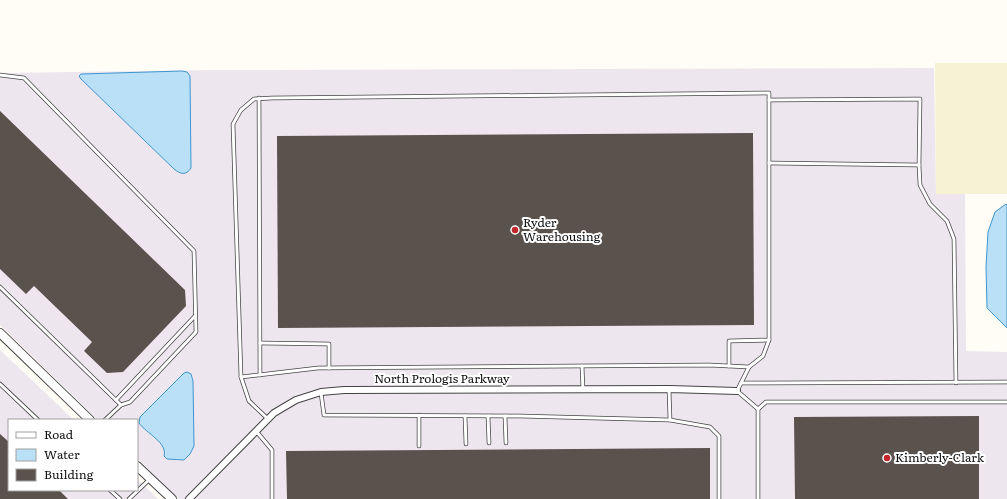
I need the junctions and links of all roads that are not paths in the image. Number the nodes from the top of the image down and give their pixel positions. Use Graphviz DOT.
graph roads {
  1 [pos="0,75"];
  2 [pos="259,98"];
  3 [pos="769,100"];
  4 [pos="769,163"];
  5 [pos="919,165"];
  6 [pos="0,286"];
  7 [pos="195,316"];
  8 [pos="0,333"];
  9 [pos="769,340"];
  10 [pos="260,343"];
  11 [pos="582,366"];
  12 [pos="729,366"];
  13 [pos="750,367"];
  14 [pos="329,368"];
  15 [pos="260,375"];
  16 [pos="241,377"];
  17 [pos="1007,382"];
  18 [pos="741,383"];
  19 [pos="956,383"];
  20 [pos="0,384"];
  21 [pos="669,389"];
  22 [pos="583,390"];
  23 [pos="737,391"];
  24 [pos="321,392"];
  25 [pos="116,400"];
  26 [pos="1007,402"];
  27 [pos="121,405"];
  28 [pos="758,408"];
  29 [pos="419,415"];
  30 [pos="465,416"];
  31 [pos="488,416"];
  32 [pos="505,416"];
  33 [pos="37,419"];
  34 [pos="89,419"];
  35 [pos="106,419"];
  36 [pos="268,419"];
  37 [pos="670,420"];
  38 [pos="256,431"];
  39 [pos="489,443"];
  40 [pos="506,443"];
  41 [pos="466,444"];
  42 [pos="419,446"];
  43 [pos="138,467"];
  44 [pos="150,479"];
  45 [pos="111,491"];
  46 [pos="120,499"];
  47 [pos="130,499"];
  48 [pos="172,499"];
  49 [pos="189,499"];
  50 [pos="272,499"];
  51 [pos="719,499"];
  52 [pos="758,499"];
  1 -- 7 [label="lane"];
  2 -- 3 [label="lane"];
  2 -- 10 [label="lane"];
  2 -- 16 [label="lane"];
  3 -- 4 [label="lane"];
  3 -- 5 [label="lane"];
  4 -- 5 [label="lane"];
  4 -- 9 [label="lane"];
  5 -- 19 [label="lane"];
  6 -- 25 [label="lane"];
  7 -- 25 [label="lane"];
  7 -- 27 [label="lane"];
  8 -- 34 [label="street"];
  9 -- 12 [label="lane"];
  9 -- 13 [label="lane"];
  10 -- 14 [label="lane"];
  10 -- 15 [label="lane"];
  11 -- 12 [label="lane"];
  11 -- 14 [label="lane"];
  11 -- 22 [label="lane"];
  12 -- 13 [label="lane"];
  13 -- 18 [label="lane"];
  14 -- 15 [label="lane"];
  15 -- 16 [label="lane"];
  16 -- 36 [label="lane"];
  17 -- 19 [label="lane"];
  18 -- 19 [label="lane"];
  18 -- 23 [label="lane"];
  20 -- 33 [label="lane"];
  21 -- 22 [label="street, North Prologis Parkway"];
  21 -- 23 [label="street, North Prologis Parkway"];
  21 -- 37 [label="lane"];
  22 -- 24 [label="street, North Prologis Parkway"];
  23 -- 28 [label="lane"];
  24 -- 29 [label="lane"];
  24 -- 36 [label="street, North Prologis Parkway"];
  25 -- 27 [label="lane"];
  26 -- 28 [label="lane"];
  27 -- 35 [label="lane"];
  28 -- 52 [label="lane"];
  29 -- 30 [label="lane"];
  29 -- 42 [label="lane"];
  30 -- 31 [label="lane"];
  30 -- 41 [label="lane"];
  31 -- 32 [label="lane"];
  31 -- 39 [label="lane"];
  32 -- 37 [label="lane"];
  32 -- 40 [label="lane"];
  36 -- 38 [label="street, North Prologis Parkway"];
  37 -- 51 [label="lane"];
  38 -- 49 [label="street, North Prologis Parkway"];
  38 -- 50 [label="lane"];
  43 -- 44 [label="street"];
  44 -- 47 [label="lane"];
  44 -- 48 [label="street"];
  45 -- 46 [label="lane"];
}
